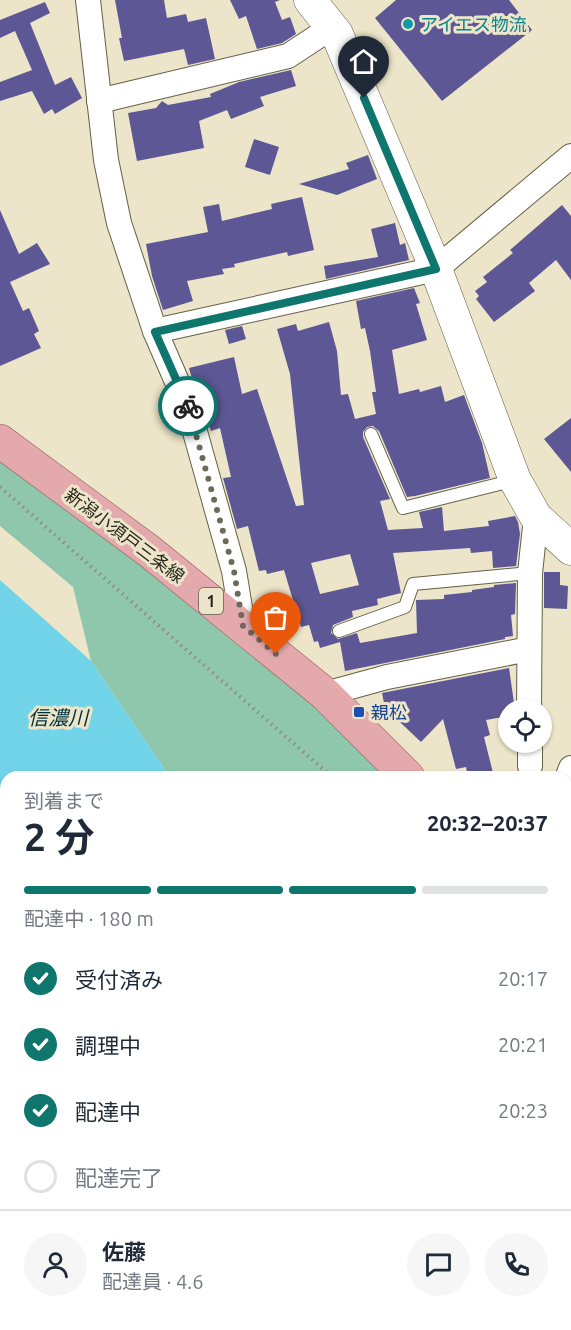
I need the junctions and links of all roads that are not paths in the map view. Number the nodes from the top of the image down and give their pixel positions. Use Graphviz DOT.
graph roads {
  1 [pos="88,0"];
  2 [pos="310,0"];
  3 [pos="332,27"];
  4 [pos="99,101"];
  5 [pos="571,156"];
  6 [pos="436,269"];
  7 [pos="155,332"];
  8 [pos="371,434"];
  9 [pos="0,441"];
  10 [pos="515,480"];
  11 [pos="536,517"];
  12 [pos="571,549"];
  13 [pos="530,573"];
  14 [pos="243,626"];
  15 [pos="339,631"];
  16 [pos="529,649"];
  17 [pos="325,694"];
  18 [pos="529,699"];
  19 [pos="530,753"];
  20 [pos="530,766"];
  21 [pos="402,771"];
  1 -- 4 [label="street"];
  2 -- 3 [label="street"];
  3 -- 4 [label="street"];
  3 -- 6 [label="street"];
  4 -- 7 [label="street"];
  5 -- 6 [label="street"];
  6 -- 7 [label="street"];
  6 -- 10 [label="street"];
  7 -- 14 [label="street"];
  8 -- 10 [label="lane"];
  9 -- 14 [label="main road, 新潟小須戸三条線 / 1"];
  10 -- 11 [label="street"];
  11 -- 12 [label="street"];
  11 -- 13 [label="street"];
  13 -- 15 [label="lane"];
  13 -- 16 [label="street"];
  14 -- 17 [label="main road, 新潟小須戸三条線 / 1"];
  16 -- 17 [label="street"];
  16 -- 18 [label="street"];
  17 -- 21 [label="main road, 新潟小須戸三条線 / 1"];
  19 -- 20 [label="street"];
}
